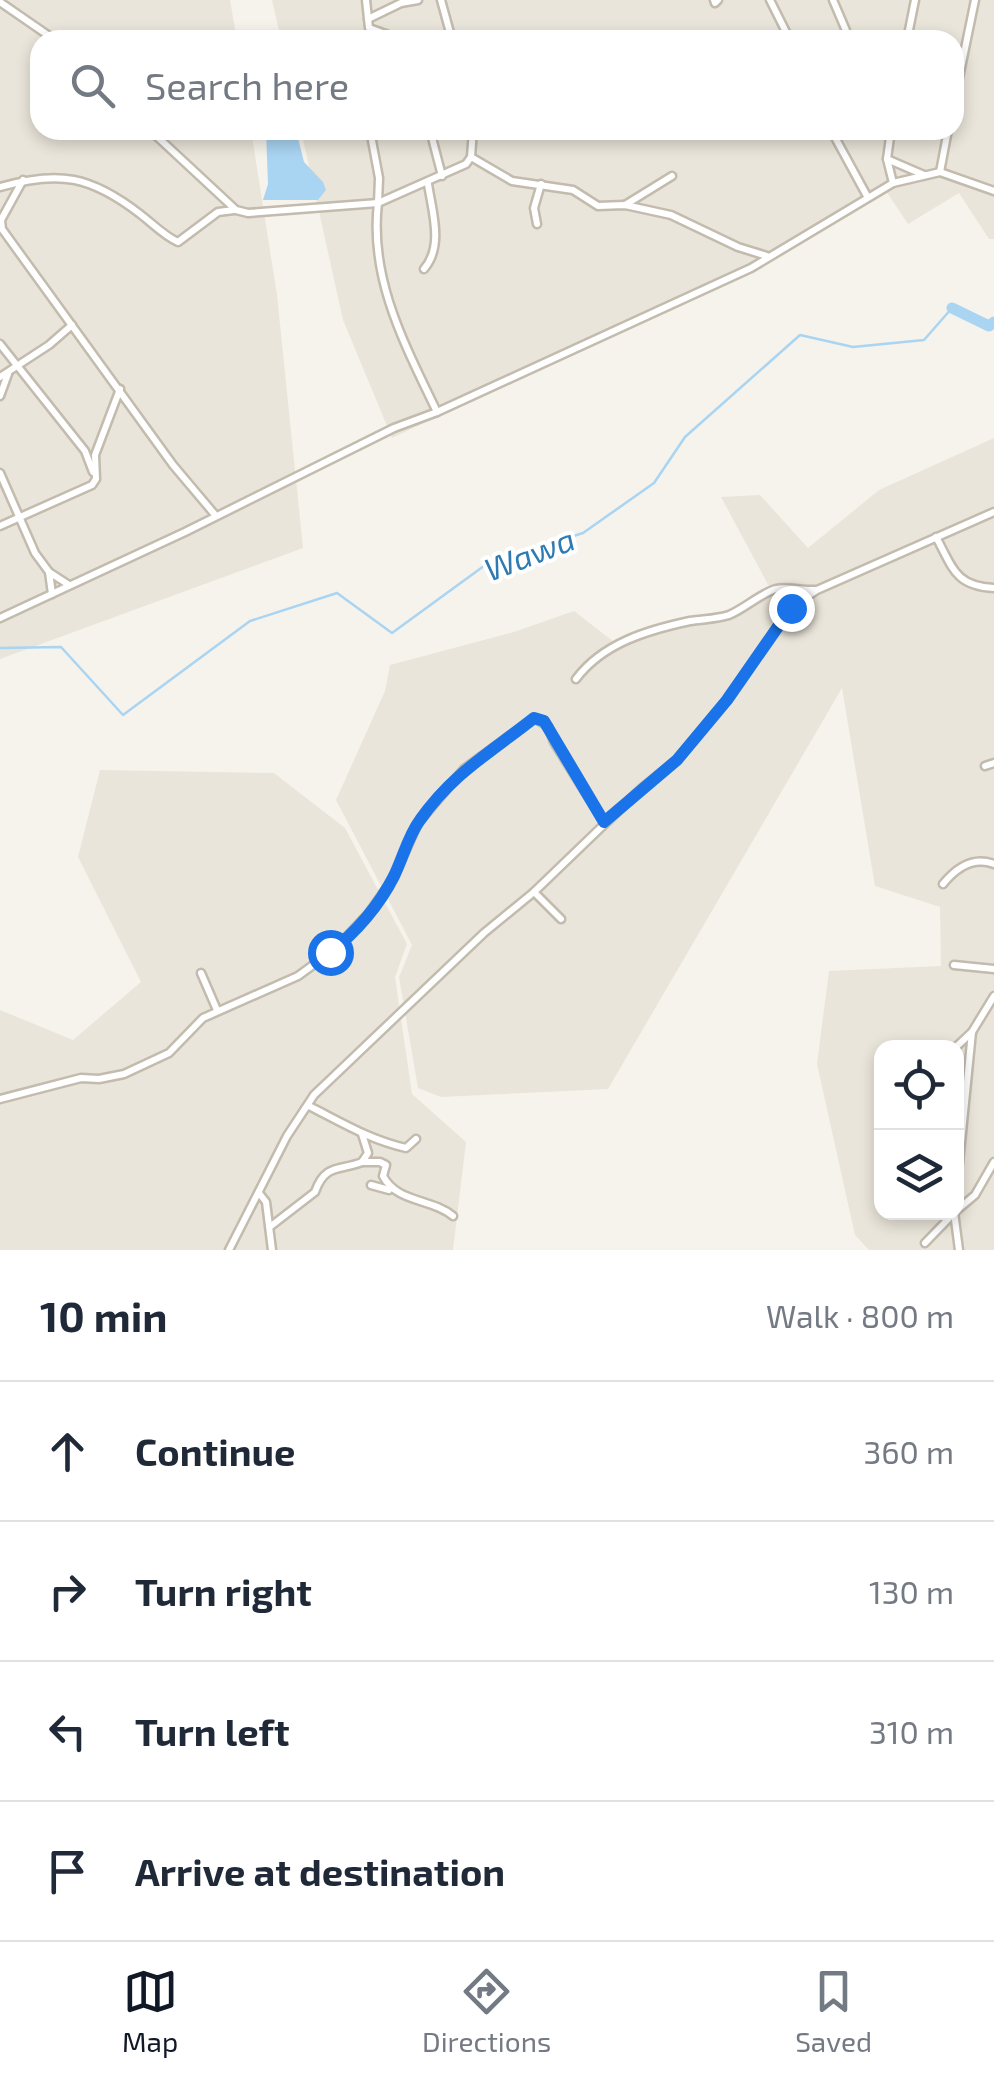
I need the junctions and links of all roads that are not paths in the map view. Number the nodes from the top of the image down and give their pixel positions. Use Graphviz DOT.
graph roads {
  1 [pos="366,0"];
  2 [pos="418,0"];
  3 [pos="441,0"];
  4 [pos="770,0"];
  5 [pos="832,0"];
  6 [pos="915,0"];
  7 [pos="975,0"];
  8 [pos="0,2"];
  9 [pos="366,20"];
  10 [pos="41,30"];
  11 [pos="374,30"];
  12 [pos="449,30"];
  13 [pos="785,30"];
  14 [pos="846,30"];
  15 [pos="909,30"];
  16 [pos="964,53"];
  17 [pos="161,140"];
  18 [pos="372,140"];
  19 [pos="433,140"];
  20 [pos="472,140"];
  21 [pos="836,140"];
  22 [pos="890,140"];
  23 [pos="946,140"];
  24 [pos="470,157"];
  25 [pos="887,159"];
  26 [pos="940,172"];
  27 [pos="926,175"];
  28 [pos="442,176"];
  29 [pos="672,176"];
  30 [pos="22,180"];
  31 [pos="893,183"];
  32 [pos="428,184"];
  33 [pos="542,184"];
  34 [pos="0,187"];
  35 [pos="993,188"];
  36 [pos="867,196"];
  37 [pos="378,203"];
  38 [pos="624,205"];
  39 [pos="236,210"];
  40 [pos="537,224"];
  41 [pos="768,257"];
  42 [pos="424,269"];
  43 [pos="72,325"];
  44 [pos="0,344"];
  45 [pos="16,368"];
  46 [pos="8,373"];
  47 [pos="0,377"];
  48 [pos="120,389"];
  49 [pos="0,396"];
  50 [pos="437,412"];
  51 [pos="0,474"];
  52 [pos="96,479"];
  53 [pos="994,512"];
  54 [pos="216,516"];
  55 [pos="20,518"];
  56 [pos="0,526"];
  57 [pos="936,536"];
  58 [pos="49,572"];
  59 [pos="70,585"];
  60 [pos="994,588"];
  61 [pos="817,590"];
  62 [pos="52,594"];
  63 [pos="0,618"];
  64 [pos="576,679"];
  65 [pos="994,763"];
  66 [pos="985,766"];
  67 [pos="604,822"];
  68 [pos="994,864"];
  69 [pos="942,884"];
  70 [pos="534,892"];
  71 [pos="562,919"];
  72 [pos="954,965"];
  73 [pos="994,969"];
  74 [pos="201,973"];
  75 [pos="994,996"];
  76 [pos="217,1010"];
  77 [pos="972,1032"];
  78 [pos="963,1040"];
  79 [pos="0,1099"];
  80 [pos="309,1106"];
  81 [pos="962,1130"];
  82 [pos="362,1134"];
  83 [pos="416,1139"];
  84 [pos="362,1162"];
  85 [pos="994,1162"];
  86 [pos="372,1185"];
  87 [pos="392,1191"];
  88 [pos="258,1192"];
  89 [pos="964,1204"];
  90 [pos="453,1216"];
  91 [pos="947,1220"];
  92 [pos="956,1220"];
  93 [pos="271,1226"];
  94 [pos="925,1243"];
  95 [pos="230,1250"];
  96 [pos="272,1250"];
  97 [pos="959,1250"];
  1 -- 9 [label="street"];
  2 -- 9 [label="street"];
  3 -- 12 [label="street"];
  4 -- 13 [label="street"];
  5 -- 14 [label="street"];
  6 -- 15 [label="street"];
  7 -- 16 [label="street"];
  8 -- 10 [label="street"];
  9 -- 11 [label="street"];
  17 -- 39 [label="street"];
  18 -- 37 [label="street"];
  19 -- 28 [label="street"];
  20 -- 24 [label="street"];
  21 -- 36 [label="street"];
  22 -- 25 [label="street"];
  23 -- 26 [label="street"];
  24 -- 28 [label="street"];
  24 -- 33 [label="street"];
  25 -- 27 [label="street"];
  25 -- 31 [label="street"];
  26 -- 27 [label="street"];
  26 -- 35 [label="street"];
  27 -- 31 [label="street"];
  28 -- 32 [label="street"];
  29 -- 38 [label="street"];
  30 -- 34 [label="street"];
  30 -- 39 [label="street"];
  30 -- 43 [label="street"];
  31 -- 36 [label="street"];
  32 -- 37 [label="street"];
  32 -- 42 [label="street"];
  33 -- 38 [label="street"];
  33 -- 40 [label="street"];
  36 -- 41 [label="street"];
  37 -- 39 [label="street"];
  37 -- 50 [label="street"];
  38 -- 41 [label="street"];
  41 -- 50 [label="street"];
  43 -- 45 [label="street"];
  43 -- 48 [label="street"];
  44 -- 45 [label="street"];
  45 -- 46 [label="street"];
  45 -- 52 [label="street"];
  46 -- 47 [label="street"];
  46 -- 49 [label="street"];
  48 -- 52 [label="street"];
  48 -- 54 [label="street"];
  50 -- 54 [label="street"];
  51 -- 55 [label="street"];
  52 -- 55 [label="street"];
  53 -- 57 [label="street"];
  54 -- 59 [label="street"];
  55 -- 56 [label="street"];
  55 -- 58 [label="street"];
  57 -- 60 [label="street"];
  57 -- 61 [label="street"];
  58 -- 59 [label="street"];
  58 -- 62 [label="street"];
  59 -- 62 [label="street"];
  61 -- 64 [label="street"];
  61 -- 67 [label="street"];
  62 -- 63 [label="street"];
  65 -- 66 [label="street"];
  67 -- 70 [label="street"];
  67 -- 76 [label="street"];
  68 -- 69 [label="street"];
  70 -- 71 [label="street"];
  70 -- 80 [label="street"];
  72 -- 73 [label="street"];
  74 -- 76 [label="street"];
  75 -- 77 [label="street"];
  76 -- 79 [label="street"];
  77 -- 78 [label="street"];
  77 -- 81 [label="street"];
  80 -- 82 [label="street"];
  80 -- 88 [label="street"];
  82 -- 83 [label="street"];
  82 -- 84 [label="street"];
  84 -- 87 [label="street"];
  84 -- 93 [label="street"];
  85 -- 89 [label="street"];
  86 -- 87 [label="street"];
  87 -- 90 [label="street"];
  88 -- 93 [label="street"];
  88 -- 95 [label="street"];
  91 -- 94 [label="street"];
  92 -- 97 [label="street"];
  93 -- 96 [label="street"];
}
